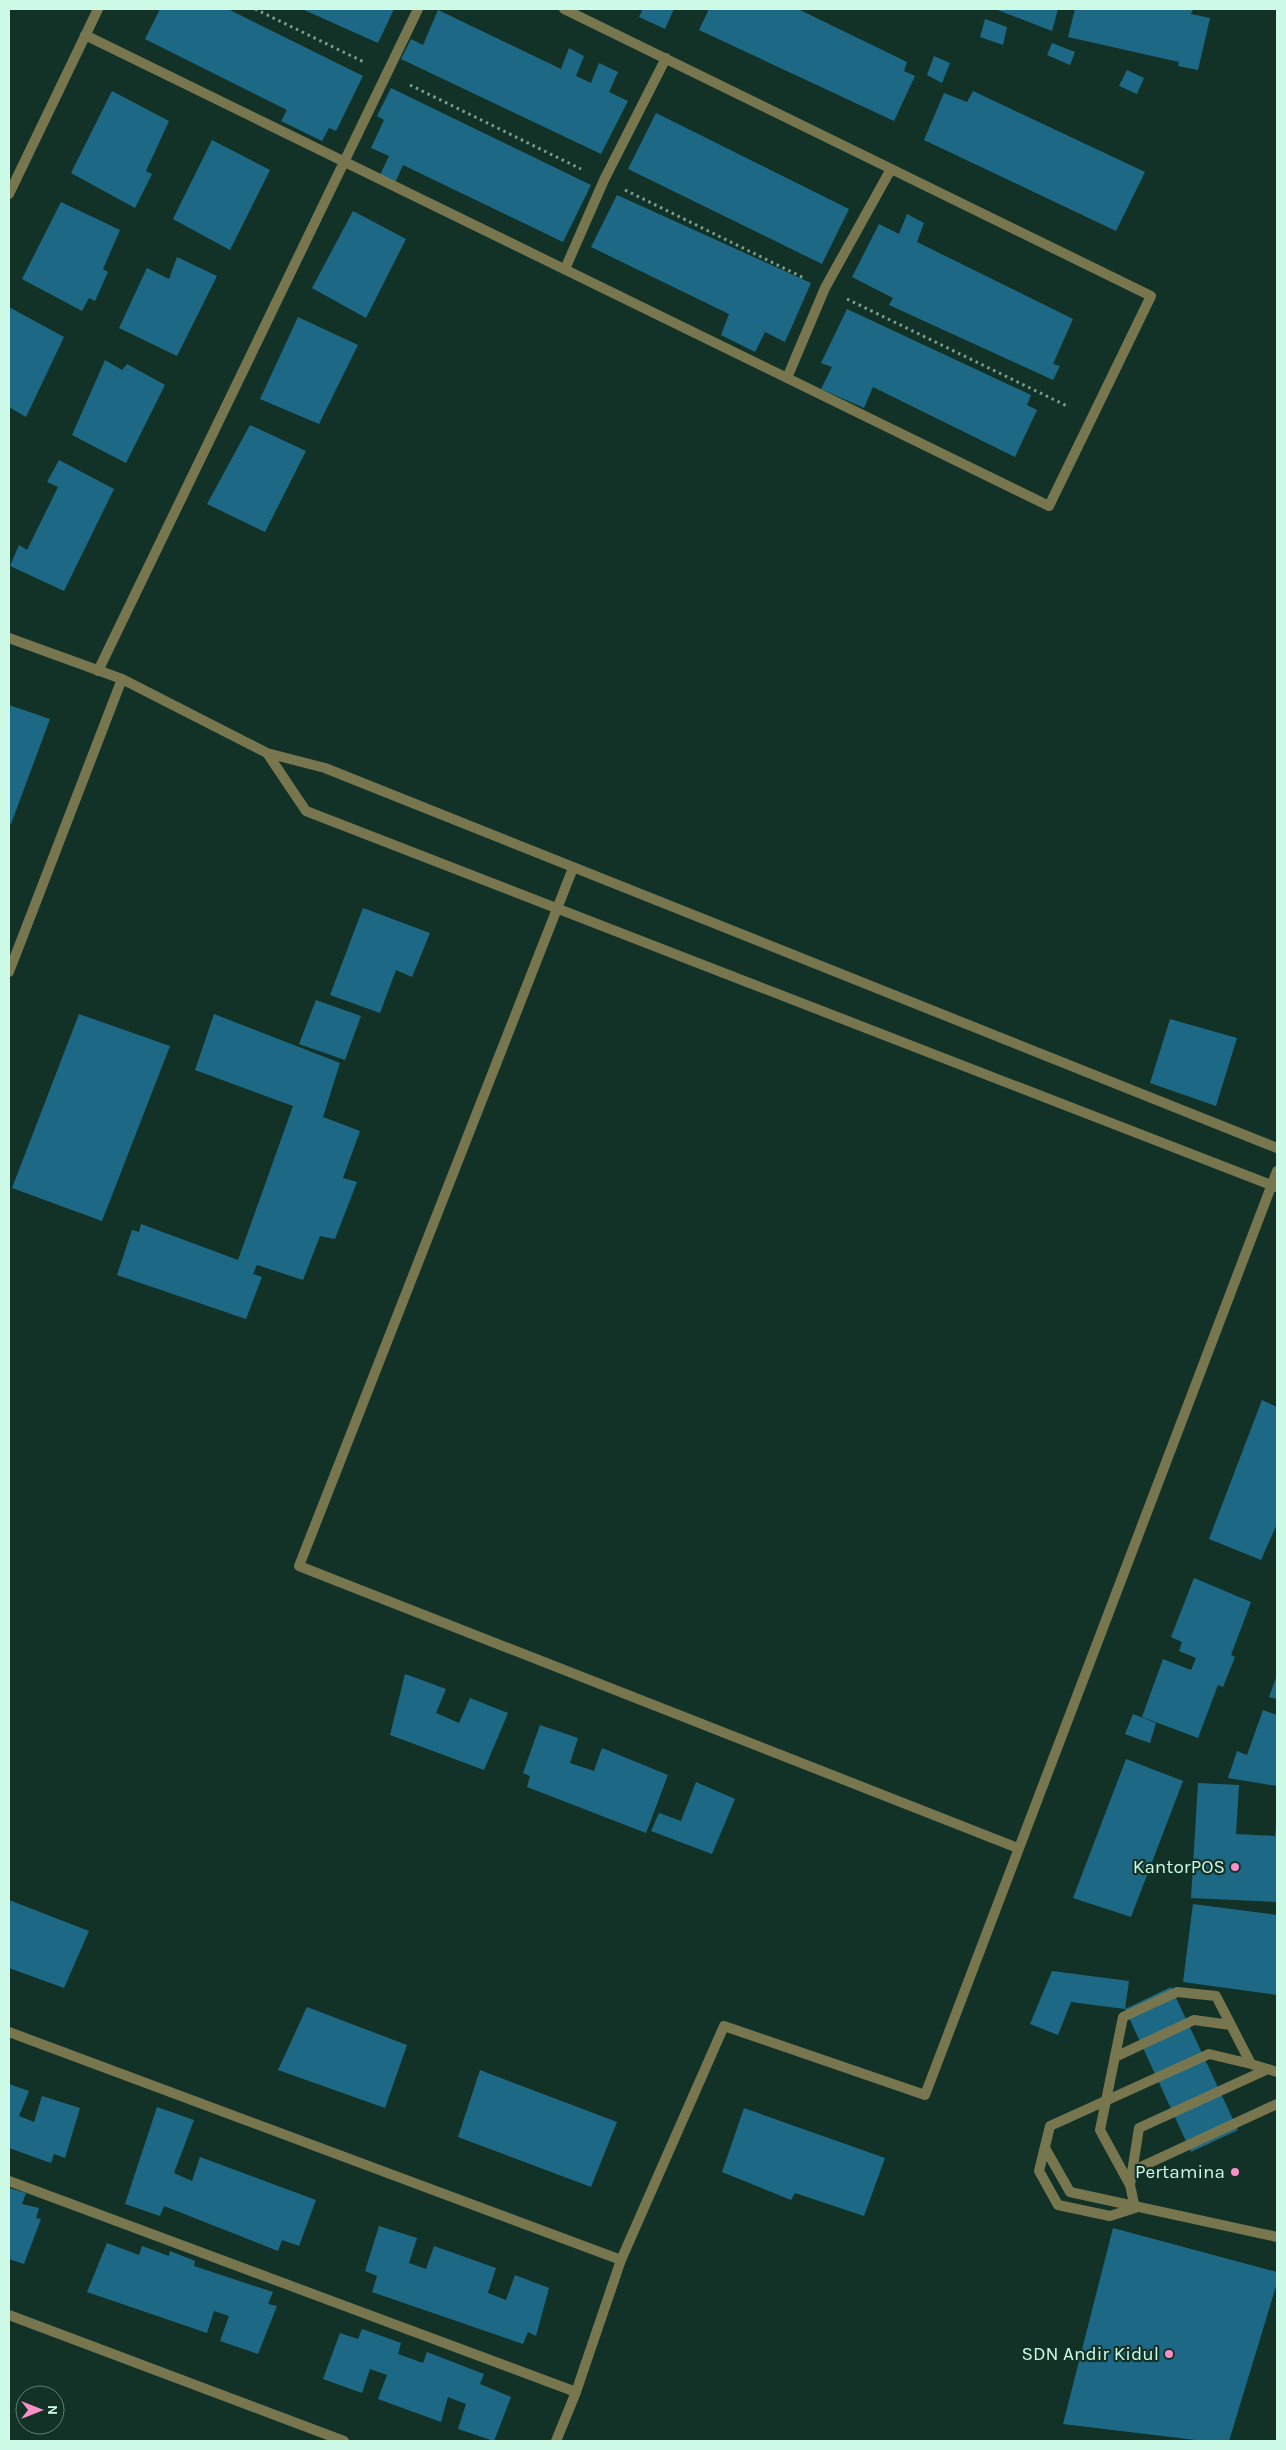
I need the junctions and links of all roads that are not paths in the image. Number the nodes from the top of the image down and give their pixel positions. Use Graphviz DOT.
graph roads {
  1 [pos="98,9"];
  2 [pos="418,9"];
  3 [pos="564,9"];
  4 [pos="86,35"];
  5 [pos="666,58"];
  6 [pos="344,161"];
  7 [pos="891,169"];
  8 [pos="9,194"];
  9 [pos="565,269"];
  10 [pos="787,378"];
  11 [pos="9,638"];
  12 [pos="98,671"];
  13 [pos="122,679"];
  14 [pos="267,753"];
  15 [pos="573,868"];
  16 [pos="558,908"];
  17 [pos="9,972"];
  18 [pos="1277,1148"];
  19 [pos="1277,1171"];
  20 [pos="1274,1187"];
  21 [pos="1018,1848"];
  22 [pos="1232,2026"];
  23 [pos="9,2032"];
  24 [pos="1115,2057"];
  25 [pos="1251,2064"];
  26 [pos="1272,2070"];
  27 [pos="1107,2101"];
  28 [pos="1277,2104"];
  29 [pos="1045,2148"];
  30 [pos="1132,2171"];
  31 [pos="9,2181"];
  32 [pos="1130,2185"];
  33 [pos="1135,2208"];
  34 [pos="1277,2237"];
  35 [pos="621,2260"];
  36 [pos="9,2315"];
  37 [pos="576,2392"];
  38 [pos="344,2441"];
  39 [pos="556,2441"];
  1 -- 4 [label="street"];
  2 -- 6 [label="street"];
  3 -- 5 [label="street"];
  4 -- 6 [label="street"];
  4 -- 8 [label="street"];
  5 -- 7 [label="street"];
  5 -- 9 [label="street"];
  6 -- 9 [label="street"];
  6 -- 12 [label="street"];
  7 -- 10 [label="street"];
  7 -- 10 [label="street"];
  9 -- 10 [label="street"];
  11 -- 12 [label="street"];
  12 -- 13 [label="street"];
  13 -- 14 [label="street"];
  13 -- 17 [label="street"];
  14 -- 15 [label="street"];
  14 -- 16 [label="street"];
  15 -- 16 [label="street"];
  15 -- 18 [label="street"];
  16 -- 20 [label="street"];
  16 -- 21 [label="street"];
  19 -- 20 [label="street"];
  20 -- 21 [label="street"];
  21 -- 35 [label="street"];
  22 -- 24 [label="street"];
  22 -- 24 [label="street"];
  22 -- 25 [label="street"];
  23 -- 35 [label="street"];
  24 -- 27 [label="street"];
  25 -- 26 [label="street"];
  25 -- 27 [label="street"];
  26 -- 30 [label="street"];
  27 -- 29 [label="street"];
  27 -- 32 [label="street"];
  28 -- 30 [label="street"];
  29 -- 33 [label="street"];
  29 -- 33 [label="street"];
  30 -- 32 [label="street"];
  31 -- 37 [label="street"];
  32 -- 33 [label="street"];
  33 -- 34 [label="street"];
  35 -- 37 [label="street"];
  36 -- 38 [label="street"];
  37 -- 39 [label="street"];
}
